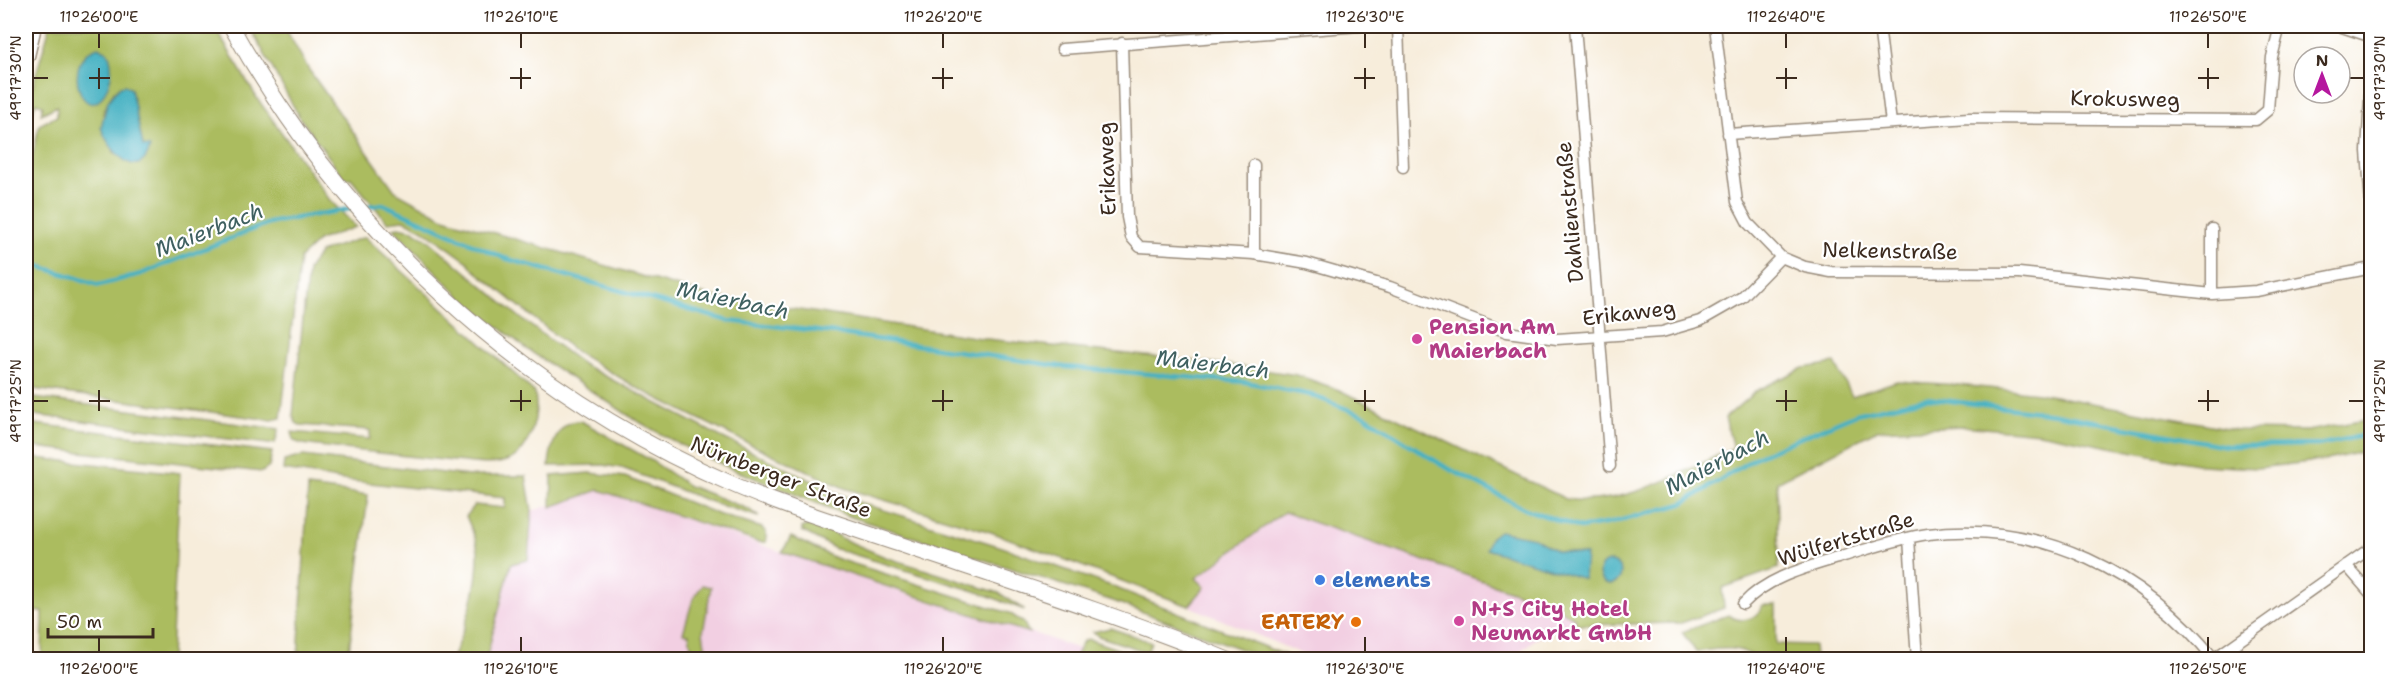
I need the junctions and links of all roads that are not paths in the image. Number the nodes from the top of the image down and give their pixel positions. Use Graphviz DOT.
graph roads {
  1 [pos="33,26"];
  2 [pos="231,26"];
  3 [pos="1360,26"];
  4 [pos="1398,26"];
  5 [pos="1575,26"];
  6 [pos="1715,26"];
  7 [pos="1879,26"];
  8 [pos="2280,26"];
  9 [pos="2339,26"];
  10 [pos="2372,37"];
  11 [pos="1122,43"];
  12 [pos="1062,49"];
  13 [pos="26,56"];
  14 [pos="2372,62"];
  15 [pos="1891,123"];
  16 [pos="1728,134"];
  17 [pos="1254,165"];
  18 [pos="1403,166"];
  19 [pos="2372,219"];
  20 [pos="2212,228"];
  21 [pos="1254,254"];
  22 [pos="1781,257"];
  23 [pos="2372,268"];
  24 [pos="2212,294"];
  25 [pos="1600,337"];
  26 [pos="1610,466"];
  27 [pos="1909,538"];
  28 [pos="2372,547"];
  29 [pos="2346,565"];
  30 [pos="2372,595"];
  31 [pos="1743,604"];
  32 [pos="2214,659"];
  33 [pos="1228,660"];
  34 [pos="1917,660"];
  1 -- 13 [label="main road"];
  2 -- 33 [label="main road, Nürnberger Straße"];
  3 -- 11 [label="street"];
  4 -- 18 [label="street"];
  5 -- 25 [label="street, Dahlienstraße"];
  6 -- 16 [label="street, Nelkenstraße"];
  7 -- 15 [label="street"];
  8 -- 15 [label="street, Krokusweg"];
  9 -- 10 [label="street"];
  11 -- 12 [label="street"];
  11 -- 21 [label="street, Erikaweg"];
  14 -- 19 [label="street"];
  15 -- 16 [label="street, Krokusweg"];
  16 -- 22 [label="street, Nelkenstraße"];
  17 -- 21 [label="street"];
  20 -- 24 [label="street"];
  21 -- 25 [label="street, Erikaweg"];
  22 -- 24 [label="street, Nelkenstraße"];
  22 -- 25 [label="street, Erikaweg"];
  23 -- 24 [label="street, Nelkenstraße"];
  25 -- 26 [label="street, Dahlienstraße"];
  27 -- 31 [label="street, Wülfertstraße"];
  27 -- 32 [label="street, Wülfertstraße"];
  27 -- 34 [label="street"];
  28 -- 29 [label="street"];
  29 -- 30 [label="street"];
  29 -- 32 [label="street"];
}
